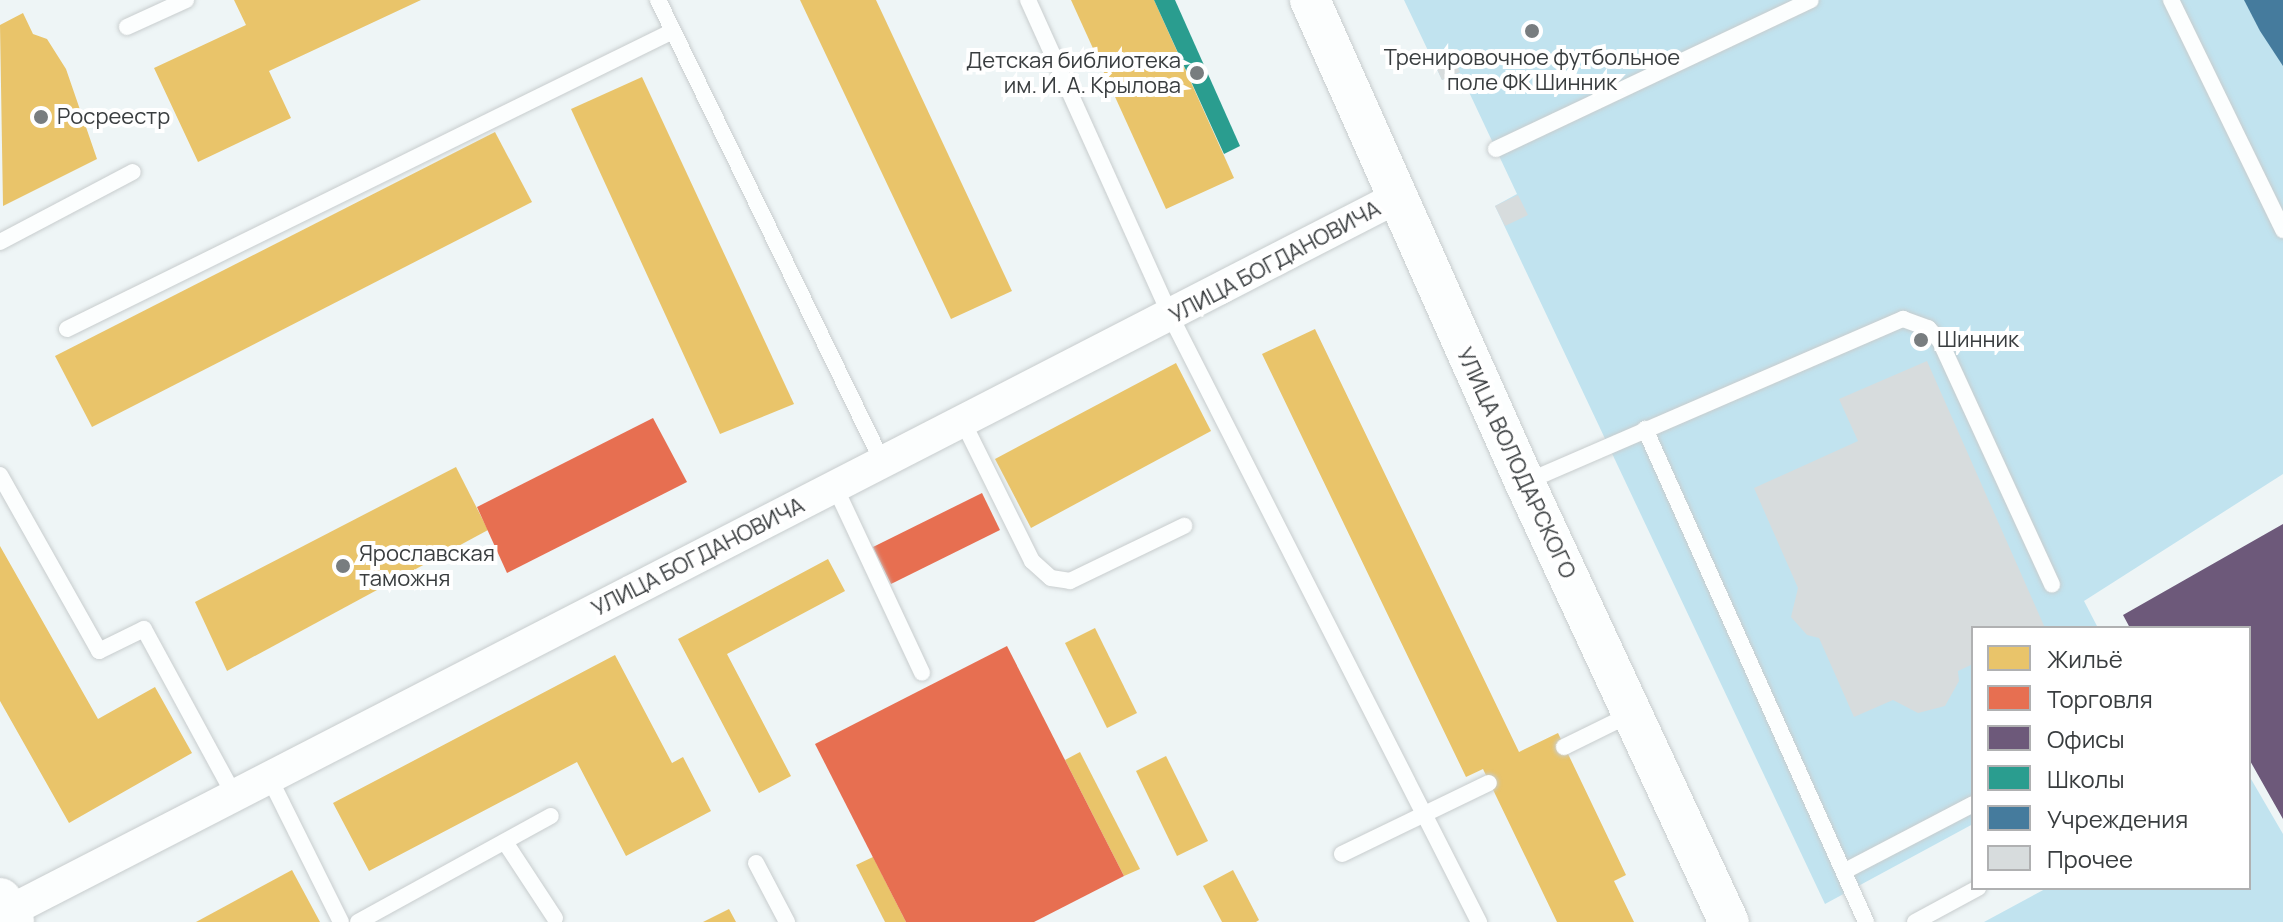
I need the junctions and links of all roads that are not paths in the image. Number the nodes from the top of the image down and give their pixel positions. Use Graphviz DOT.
graph roads {
  1 [pos="186,0"];
  2 [pos="658,0"];
  3 [pos="1028,0"];
  4 [pos="1310,0"];
  5 [pos="1811,0"];
  6 [pos="2171,0"];
  7 [pos="127,27"];
  8 [pos="673,31"];
  9 [pos="1496,149"];
  10 [pos="133,172"];
  11 [pos="1396,198"];
  12 [pos="2283,230"];
  13 [pos="0,242"];
  14 [pos="1171,317"];
  15 [pos="67,329"];
  16 [pos="963,422"];
  17 [pos="1645,429"];
  18 [pos="883,463"];
  19 [pos="0,475"];
  20 [pos="1525,483"];
  21 [pos="835,487"];
  22 [pos="1184,526"];
  23 [pos="2052,585"];
  24 [pos="922,673"];
  25 [pos="1632,714"];
  26 [pos="1564,747"];
  27 [pos="268,775"];
  28 [pos="1489,783"];
  29 [pos="233,793"];
  30 [pos="1971,805"];
  31 [pos="1424,814"];
  32 [pos="551,816"];
  33 [pos="505,842"];
  34 [pos="1342,854"];
  35 [pos="756,863"];
  36 [pos="1845,871"];
  37 [pos="1974,890"];
  38 [pos="5,912"];
  39 [pos="555,918"];
  40 [pos="341,922"];
  41 [pos="358,922"];
  42 [pos="787,922"];
  43 [pos="1479,922"];
  44 [pos="1729,922"];
  45 [pos="1866,922"];
  46 [pos="1915,922"];
  1 -- 7 [label="lane"];
  2 -- 8 [label="lane"];
  3 -- 14 [label="lane"];
  4 -- 11 [label="street, УЛИЦА ВОЛОДАРСКОГО"];
  5 -- 9 [label="lane"];
  6 -- 12 [label="lane"];
  8 -- 15 [label="lane"];
  8 -- 18 [label="lane"];
  10 -- 13 [label="lane"];
  11 -- 14 [label="street, УЛИЦА БОГДАНОВИЧА"];
  11 -- 20 [label="street, УЛИЦА ВОЛОДАРСКОГО"];
  14 -- 16 [label="street, УЛИЦА БОГДАНОВИЧА"];
  14 -- 31 [label="lane"];
  16 -- 18 [label="street, УЛИЦА БОГДАНОВИЧА"];
  16 -- 22 [label="lane"];
  17 -- 20 [label="lane"];
  17 -- 23 [label="lane"];
  17 -- 36 [label="lane"];
  18 -- 21 [label="street, УЛИЦА БОГДАНОВИЧА"];
  19 -- 29 [label="lane"];
  20 -- 25 [label="street, УЛИЦА ВОЛОДАРСКОГО"];
  21 -- 24 [label="lane"];
  21 -- 27 [label="street, УЛИЦА БОГДАНОВИЧА"];
  25 -- 26 [label="lane"];
  25 -- 44 [label="street, УЛИЦА ВОЛОДАРСКОГО"];
  27 -- 29 [label="street, УЛИЦА БОГДАНОВИЧА"];
  27 -- 40 [label="lane"];
  28 -- 31 [label="lane"];
  29 -- 38 [label="street, УЛИЦА БОГДАНОВИЧА"];
  30 -- 36 [label="lane"];
  31 -- 34 [label="lane"];
  31 -- 43 [label="lane"];
  32 -- 33 [label="lane"];
  33 -- 39 [label="lane"];
  33 -- 41 [label="lane"];
  35 -- 42 [label="lane"];
  36 -- 45 [label="lane"];
  37 -- 46 [label="lane"];
}
